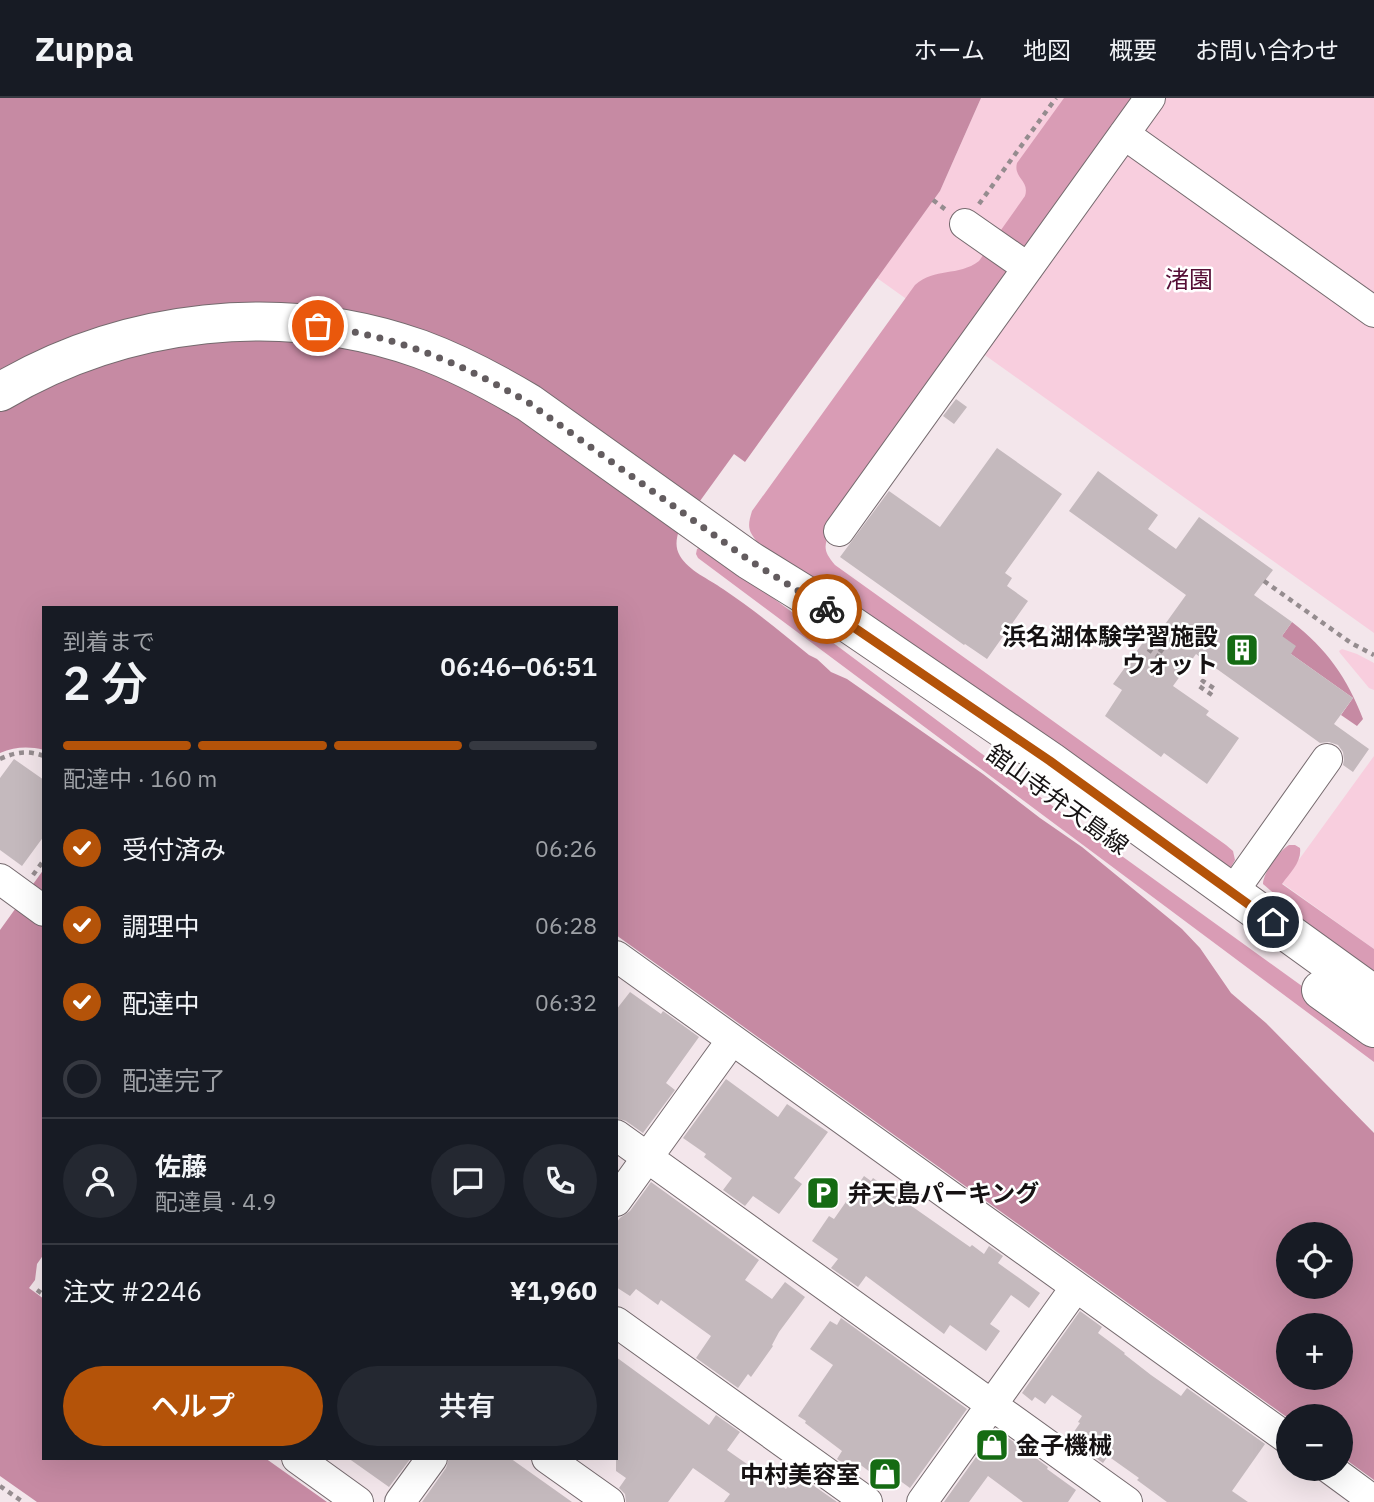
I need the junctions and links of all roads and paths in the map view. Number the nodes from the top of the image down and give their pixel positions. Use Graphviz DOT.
graph roads {
  1 [pos="1056,98"];
  2 [pos="1150,98"];
  3 [pos="1124,134"];
  4 [pos="933,201"];
  5 [pos="956,217"];
  6 [pos="1028,268"];
  7 [pos="1374,312"];
  8 [pos="0,392"];
  9 [pos="839,531"];
  10 [pos="749,560"];
  11 [pos="1264,581"];
  12 [pos="1150,643"];
  13 [pos="1148,649"];
  14 [pos="1374,655"];
  15 [pos="1215,689"];
  16 [pos="1212,695"];
  17 [pos="42,756"];
  18 [pos="0,759"];
  19 [pos="1327,760"];
  20 [pos="1232,893"];
  21 [pos="618,957"];
  22 [pos="1374,995"];
  23 [pos="1374,1028"];
  24 [pos="732,1040"];
  25 [pos="618,1136"];
  26 [pos="648,1158"];
  27 [pos="618,1198"];
  28 [pos="1076,1287"];
  29 [pos="37,1290"];
  30 [pos="42,1294"];
  31 [pos="618,1322"];
  32 [pos="992,1405"];
  33 [pos="1276,1430"];
  34 [pos="299,1460"];
  35 [pos="431,1460"];
  36 [pos="550,1460"];
  37 [pos="1347,1481"];
  38 [pos="0,1486"];
  39 [pos="1374,1501"];
  40 [pos="23,1502"];
  41 [pos="358,1502"];
  42 [pos="400,1502"];
  43 [pos="609,1502"];
  44 [pos="867,1502"];
  45 [pos="922,1502"];
  46 [pos="1127,1502"];
  1 -- 5 [label="path"];
  2 -- 3 [label="street"];
  3 -- 6 [label="street"];
  3 -- 7 [label="street"];
  4 -- 5 [label="path"];
  5 -- 6 [label="street"];
  6 -- 9 [label="street"];
  8 -- 10 [label="main road, 舘山寺弁天島線"];
  10 -- 20 [label="main road, 舘山寺弁天島線"];
  10 -- 23 [label="main road, 舘山寺弁天島線"];
  11 -- 14 [label="path"];
  12 -- 13 [label="path"];
  15 -- 16 [label="path"];
  17 -- 18 [label="path"];
  19 -- 20 [label="street"];
  20 -- 22 [label="main road, 舘山寺弁天島線"];
  21 -- 24 [label="street"];
  24 -- 26 [label="street"];
  24 -- 28 [label="street"];
  25 -- 26 [label="street"];
  26 -- 27 [label="street"];
  26 -- 32 [label="street"];
  28 -- 32 [label="street"];
  28 -- 33 [label="street"];
  29 -- 30 [label="path"];
  31 -- 44 [label="street"];
  32 -- 45 [label="street"];
  32 -- 46 [label="street"];
  34 -- 41 [label="street"];
  35 -- 42 [label="street"];
  36 -- 43 [label="street"];
  37 -- 39 [label="street"];
  38 -- 40 [label="path"];
}
